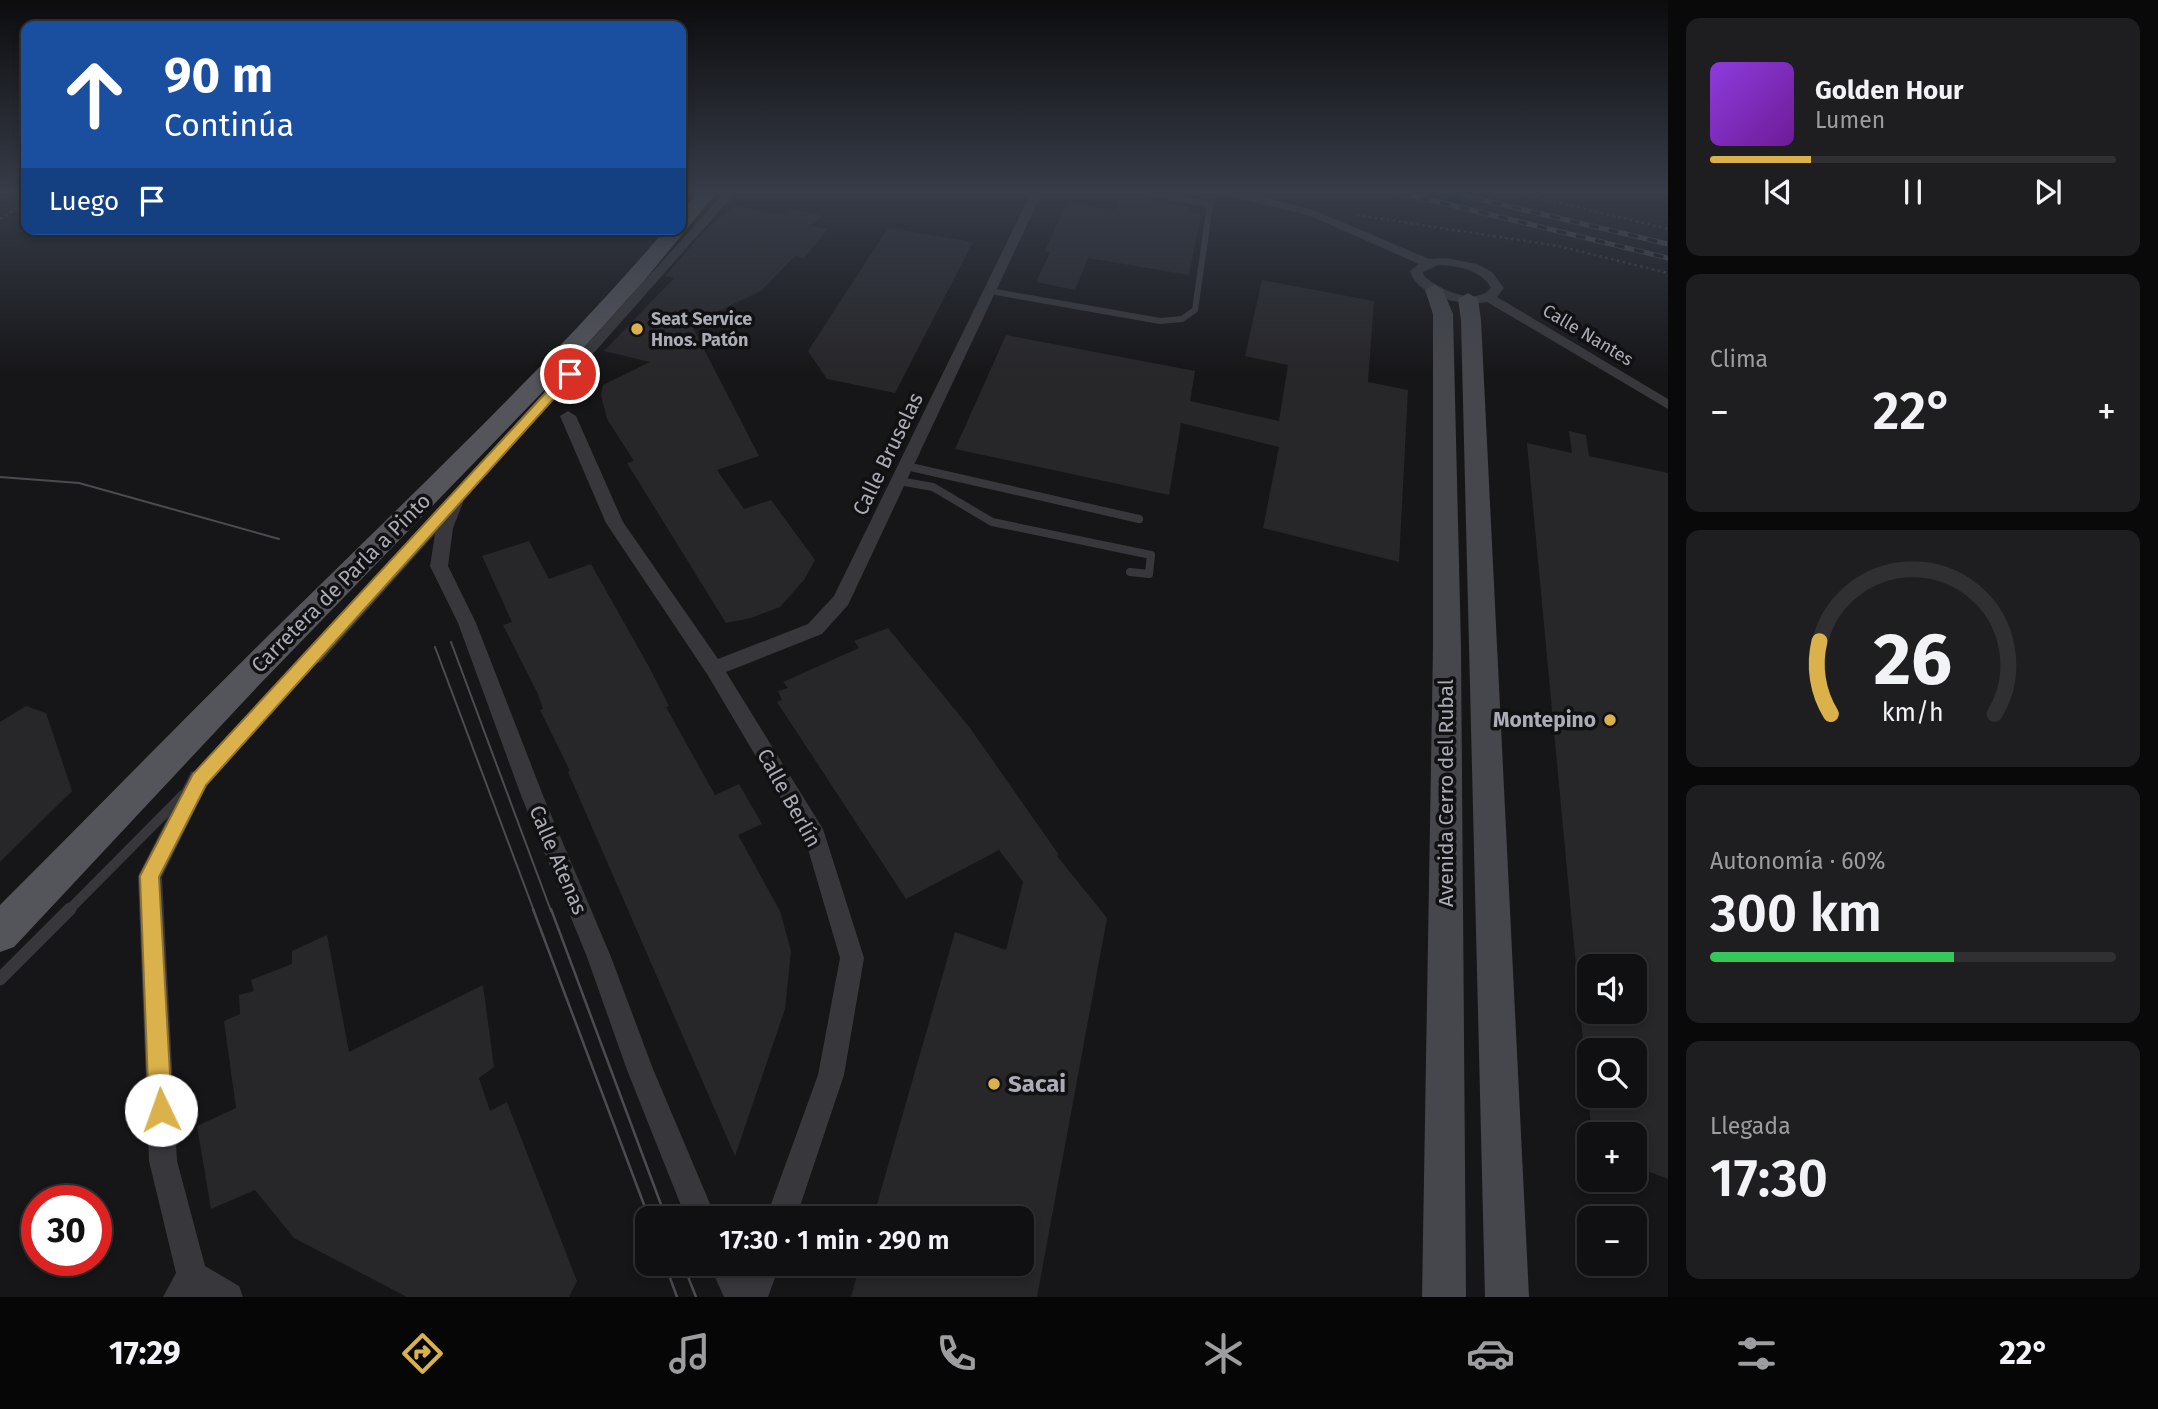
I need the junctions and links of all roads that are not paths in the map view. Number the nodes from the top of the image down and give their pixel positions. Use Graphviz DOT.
graph roads {
  1 [pos="657,254"];
  2 [pos="675,254"];
  3 [pos="1008,254"];
  4 [pos="1203,254"];
  5 [pos="1387,254"];
  6 [pos="1431,277"];
  7 [pos="990,291"];
  8 [pos="1478,298"];
  9 [pos="1668,405"];
  10 [pos="568,416"];
  11 [pos="902,474"];
  12 [pos="456,500"];
  13 [pos="1139,519"];
  14 [pos="1130,572"];
  15 [pos="314,657"];
  16 [pos="714,669"];
  17 [pos="199,779"];
  18 [pos="0,933"];
  19 [pos="0,979"];
  20 [pos="696,1206"];
  21 [pos="785,1206"];
  22 [pos="730,1276"];
  23 [pos="761,1276"];
  24 [pos="185,1287"];
  25 [pos="228,1297"];
  26 [pos="740,1297"];
  27 [pos="753,1297"];
  28 [pos="1444,1297"];
  29 [pos="1507,1297"];
  1 -- 18 [label="main road, Carretera de Parla a Pinto"];
  2 -- 12 [label="street"];
  3 -- 7 [label="street, Calle Bruselas"];
  4 -- 7 [label="lane"];
  5 -- 6 [label="street"];
  6 -- 8 [label="street, Calle Nantes"];
  6 -- 8 [label="street"];
  6 -- 28 [label="street, Avenida Cerro del Rubal"];
  7 -- 11 [label="street, Calle Bruselas"];
  8 -- 9 [label="street, Calle Nantes"];
  8 -- 29 [label="street, Avenida Cerro del Rubal"];
  10 -- 16 [label="street, Calle Berlín"];
  11 -- 13 [label="lane"];
  11 -- 14 [label="lane"];
  11 -- 16 [label="street, Calle Bruselas"];
  12 -- 15 [label="street"];
  12 -- 20 [label="street, Calle Atenas"];
  15 -- 17 [label="lane"];
  16 -- 21 [label="street, Calle Berlín"];
  17 -- 19 [label="lane"];
  17 -- 24 [label="street"];
  22 -- 26 [label="street"];
  23 -- 27 [label="street"];
  24 -- 25 [label="street"];
}
